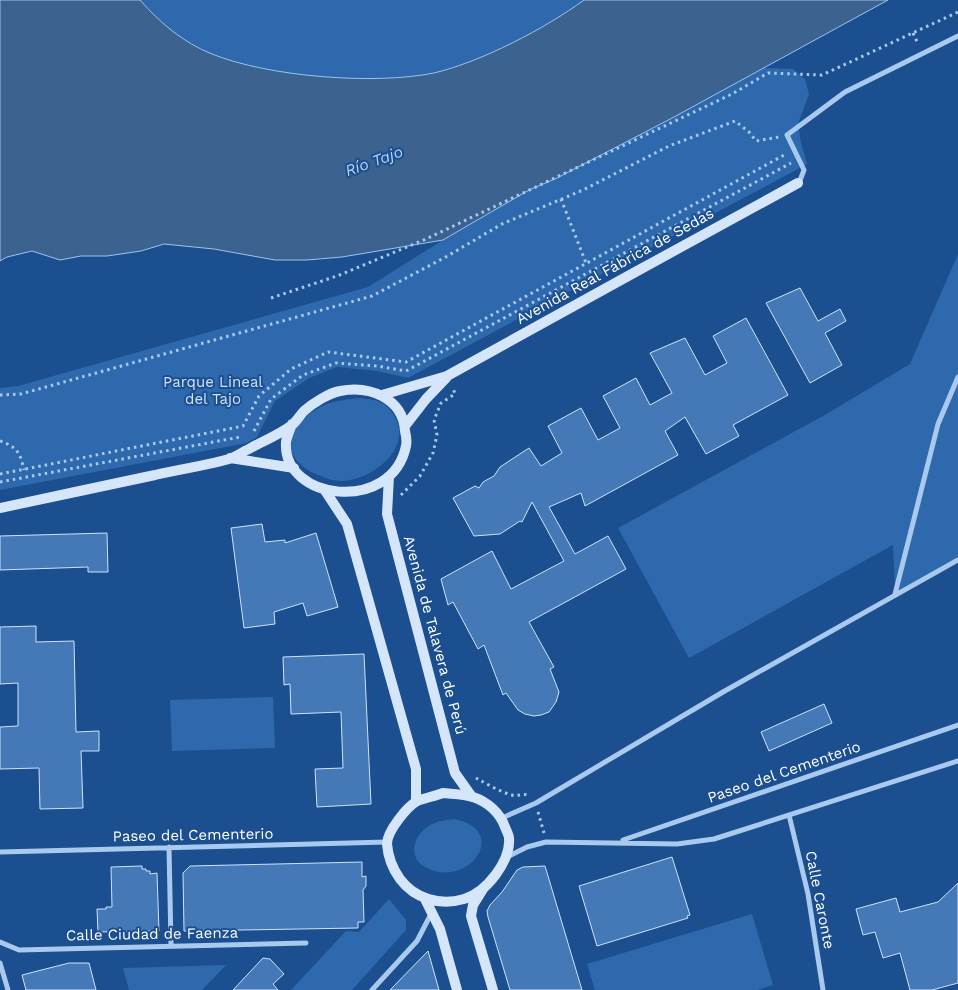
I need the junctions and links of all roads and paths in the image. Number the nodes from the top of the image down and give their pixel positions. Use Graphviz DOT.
graph roads {
  1 [pos="958,12"];
  2 [pos="958,36"];
  3 [pos="786,135"];
  4 [pos="794,150"];
  5 [pos="798,159"];
  6 [pos="798,183"];
  7 [pos="561,199"];
  8 [pos="586,263"];
  9 [pos="271,298"];
  10 [pos="447,376"];
  11 [pos="958,377"];
  12 [pos="0,395"];
  13 [pos="382,395"];
  14 [pos="292,424"];
  15 [pos="405,426"];
  16 [pos="252,435"];
  17 [pos="242,437"];
  18 [pos="0,441"];
  19 [pos="230,458"];
  20 [pos="294,468"];
  21 [pos="24,470"];
  22 [pos="0,474"];
  23 [pos="389,476"];
  24 [pos="0,482"];
  25 [pos="324,489"];
  26 [pos="400,496"];
  27 [pos="0,508"];
  28 [pos="958,560"];
  29 [pos="895,594"];
  30 [pos="958,725"];
  31 [pos="958,761"];
  32 [pos="474,776"];
  33 [pos="472,797"];
  34 [pos="416,802"];
  35 [pos="536,803"];
  36 [pos="789,815"];
  37 [pos="502,818"];
  38 [pos="387,842"];
  39 [pos="546,842"];
  40 [pos="618,842"];
  41 [pos="169,848"];
  42 [pos="0,852"];
  43 [pos="506,858"];
  44 [pos="484,887"];
  45 [pos="425,899"];
  46 [pos="432,911"];
  47 [pos="0,942"];
  48 [pos="306,942"];
  49 [pos="171,945"];
  50 [pos="0,963"];
  51 [pos="8,990"];
  52 [pos="372,990"];
  53 [pos="457,990"];
  54 [pos="493,990"];
  55 [pos="823,990"];
  1 -- 9 [label="path"];
  2 -- 3 [label="street"];
  3 -- 4 [label="street"];
  3 -- 7 [label="path"];
  4 -- 5 [label="street"];
  4 -- 8 [label="path"];
  5 -- 6 [label="street"];
  5 -- 16 [label="path"];
  6 -- 10 [label="street, Avenida Real Fábrica de Sedas"];
  7 -- 8 [label="path"];
  7 -- 12 [label="path"];
  8 -- 21 [label="path"];
  10 -- 13 [label="street, Avenida Real Fábrica de Sedas"];
  10 -- 15 [label="street, Avenida Real Fábrica de Sedas"];
  10 -- 26 [label="path"];
  11 -- 29 [label="street"];
  13 -- 14 [label="street, Avenida Real Fábrica de Sedas"];
  13 -- 15 [label="street"];
  14 -- 19 [label="street, Avenida Real Fábrica de Sedas"];
  14 -- 20 [label="street"];
  15 -- 23 [label="street"];
  17 -- 24 [label="path"];
  18 -- 21 [label="path"];
  19 -- 20 [label="street, Avenida Real Fábrica de Sedas"];
  19 -- 27 [label="street, Avenida Real Fábrica de Sedas"];
  20 -- 25 [label="street"];
  21 -- 22 [label="path"];
  23 -- 25 [label="street"];
  23 -- 33 [label="street, Avenida de Talavera de Perú"];
  25 -- 34 [label="street"];
  28 -- 29 [label="street"];
  29 -- 35 [label="street"];
  30 -- 40 [label="street, Paseo del Cementerio"];
  31 -- 36 [label="street, Paseo del Cementerio"];
  32 -- 35 [label="path"];
  33 -- 34 [label="street"];
  33 -- 37 [label="street"];
  34 -- 38 [label="street"];
  35 -- 37 [label="street"];
  35 -- 39 [label="path"];
  36 -- 40 [label="street, Paseo del Cementerio"];
  36 -- 55 [label="street, Calle Caronte"];
  37 -- 43 [label="street"];
  38 -- 41 [label="street, Paseo del Cementerio"];
  38 -- 45 [label="street"];
  39 -- 40 [label="street, Paseo del Cementerio"];
  39 -- 43 [label="street, Paseo del Cementerio"];
  41 -- 42 [label="street, Paseo del Cementerio"];
  41 -- 49 [label="street"];
  43 -- 44 [label="street"];
  44 -- 45 [label="street"];
  44 -- 54 [label="street"];
  45 -- 46 [label="street"];
  46 -- 52 [label="street"];
  46 -- 53 [label="street"];
  47 -- 49 [label="street, Calle Ciudad de Faenza"];
  48 -- 49 [label="street, Calle Ciudad de Faenza"];
  50 -- 51 [label="street"];
}
